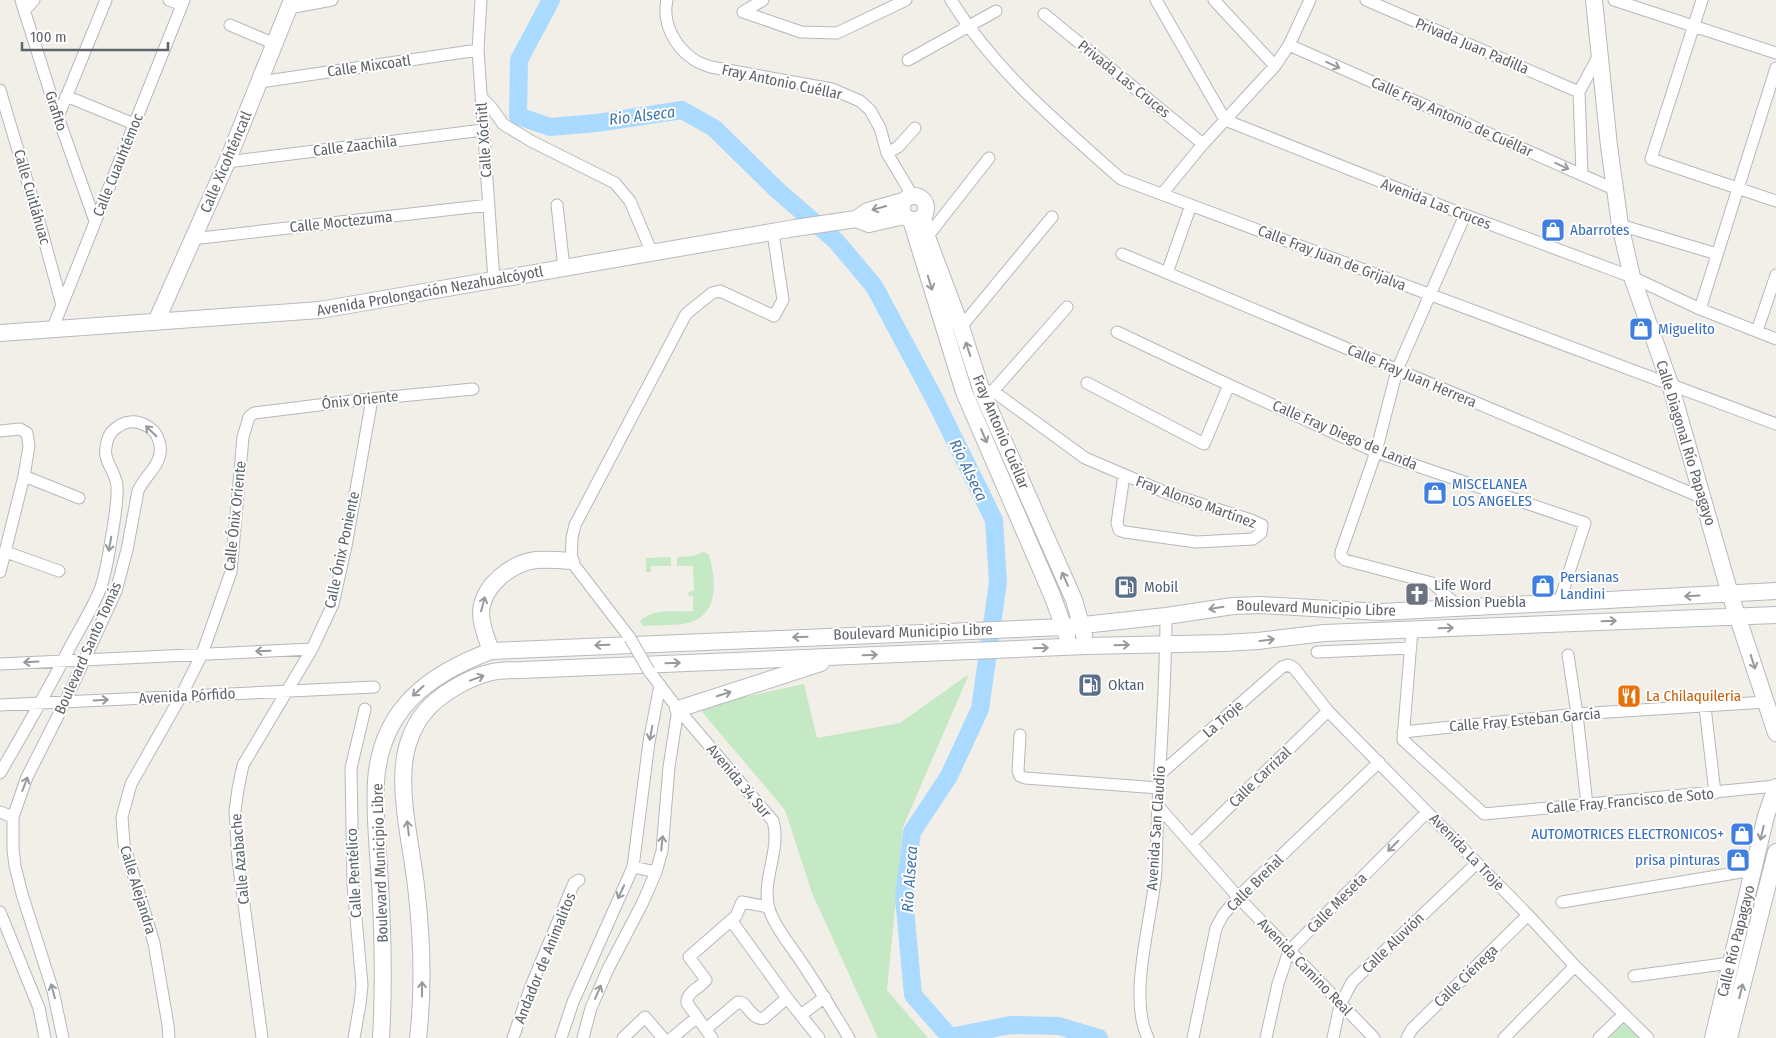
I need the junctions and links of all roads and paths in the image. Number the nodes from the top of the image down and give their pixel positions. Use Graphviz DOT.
graph roads {
  1 [pos="34,0"];
  2 [pos="106,0"];
  3 [pos="169,0"];
  4 [pos="332,0"];
  5 [pos="481,0"];
  6 [pos="667,0"];
  7 [pos="763,0"];
  8 [pos="906,0"];
  9 [pos="951,0"];
  10 [pos="1156,0"];
  11 [pos="1214,0"];
  12 [pos="1310,0"];
  13 [pos="1366,0"];
  14 [pos="1594,0"];
  15 [pos="1614,0"];
  16 [pos="1702,0"];
  17 [pos="183,2"];
  18 [pos="291,4"];
  19 [pos="22,6"];
  20 [pos="996,11"];
  21 [pos="1044,14"];
  22 [pos="230,25"];
  23 [pos="1694,26"];
  24 [pos="968,27"];
  25 [pos="274,44"];
  26 [pos="1289,45"];
  27 [pos="478,50"];
  28 [pos="1776,53"];
  29 [pos="1599,55"];
  30 [pos="908,60"];
  31 [pos="1275,66"];
  32 [pos="1776,68"];
  33 [pos="260,82"];
  34 [pos="0,90"];
  35 [pos="1579,92"];
  36 [pos="66,96"];
  37 [pos="482,98"];
  38 [pos="58,117"];
  39 [pos="1225,120"];
  40 [pos="134,124"];
  41 [pos="916,128"];
  42 [pos="483,130"];
  43 [pos="1203,144"];
  44 [pos="887,153"];
  45 [pos="990,158"];
  46 [pos="227,162"];
  47 [pos="1582,174"];
  48 [pos="1738,188"];
  49 [pos="1616,190"];
  50 [pos="1162,194"];
  51 [pos="1776,201"];
  52 [pos="489,205"];
  53 [pos="558,205"];
  54 [pos="1191,205"];
  55 [pos="911,210"];
  56 [pos="1465,216"];
  57 [pos="1052,217"];
  58 [pos="95,221"];
  59 [pos="1620,225"];
  60 [pos="773,233"];
  61 [pos="927,237"];
  62 [pos="192,239"];
  63 [pos="652,253"];
  64 [pos="1122,254"];
  65 [pos="1717,254"];
  66 [pos="564,268"];
  67 [pos="1167,273"];
  68 [pos="1776,275"];
  69 [pos="1632,277"];
  70 [pos="494,280"];
  71 [pos="1430,295"];
  72 [pos="62,305"];
  73 [pos="1067,307"];
  74 [pos="1700,309"];
  75 [pos="156,322"];
  76 [pos="961,327"];
  77 [pos="52,330"];
  78 [pos="1757,331"];
  79 [pos="1117,332"];
  80 [pos="0,333"];
  81 [pos="1776,339"];
  82 [pos="1397,370"];
  83 [pos="1086,383"];
  84 [pos="1670,384"];
  85 [pos="1229,385"];
  86 [pos="472,389"];
  87 [pos="987,391"];
  88 [pos="372,398"];
  89 [pos="249,417"];
  90 [pos="1776,424"];
  91 [pos="0,431"];
  92 [pos="1376,452"];
  93 [pos="1124,475"];
  94 [pos="24,476"];
  95 [pos="79,498"];
  96 [pos="1703,498"];
  97 [pos="5,535"];
  98 [pos="6,552"];
  99 [pos="571,561"];
  100 [pos="59,571"];
  101 [pos="0,572"];
  102 [pos="1776,591"];
  103 [pos="1730,594"];
  104 [pos="1052,595"];
  105 [pos="1559,603"];
  106 [pos="1459,607"];
  107 [pos="1776,615"];
  108 [pos="1166,616"];
  109 [pos="1738,616"];
  110 [pos="1073,626"];
  111 [pos="1032,628"];
  112 [pos="1412,629"];
  113 [pos="1166,644"];
  114 [pos="1078,646"];
  115 [pos="1410,648"];
  116 [pos="312,650"];
  117 [pos="491,651"];
  118 [pos="1317,652"];
  119 [pos="202,654"];
  120 [pos="1568,655"];
  121 [pos="842,656"];
  122 [pos="85,660"];
  123 [pos="63,661"];
  124 [pos="0,664"];
  125 [pos="1288,665"];
  126 [pos="660,685"];
  127 [pos="374,687"];
  128 [pos="286,691"];
  129 [pos="180,696"];
  130 [pos="65,702"];
  131 [pos="1766,702"];
  132 [pos="40,703"];
  133 [pos="0,705"];
  134 [pos="1705,707"];
  135 [pos="678,708"];
  136 [pos="365,709"];
  137 [pos="1328,711"];
  138 [pos="1577,714"];
  139 [pos="1404,732"];
  140 [pos="1776,734"];
  141 [pos="1020,735"];
  142 [pos="1378,762"];
  143 [pos="0,773"];
  144 [pos="1160,774"];
  145 [pos="1776,787"];
  146 [pos="1159,788"];
  147 [pos="1715,793"];
  148 [pos="1587,805"];
  149 [pos="1158,806"];
  150 [pos="0,812"];
  151 [pos="1427,812"];
  152 [pos="13,817"];
  153 [pos="1192,843"];
  154 [pos="0,845"];
  155 [pos="13,849"];
  156 [pos="1776,852"];
  157 [pos="1477,863"];
  158 [pos="633,867"];
  159 [pos="1753,870"];
  160 [pos="656,872"];
  161 [pos="579,880"];
  162 [pos="1238,897"];
  163 [pos="1562,902"];
  164 [pos="768,907"];
  165 [pos="0,912"];
  166 [pos="1528,915"];
  167 [pos="730,920"];
  168 [pos="1289,951"];
  169 [pos="1730,962"];
  170 [pos="1575,966"];
  171 [pos="1634,976"];
  172 [pos="825,997"];
  173 [pos="787,998"];
  174 [pos="1340,1005"];
  175 [pos="1624,1014"];
  176 [pos="801,1015"];
  177 [pos="697,1017"];
  178 [pos="709,1034"];
  179 [pos="46,1038"];
  180 [pos="63,1038"];
  181 [pos="169,1038"];
  182 [pos="262,1038"];
  183 [pos="354,1038"];
  184 [pos="381,1038"];
  185 [pos="418,1038"];
  186 [pos="513,1038"];
  187 [pos="561,1038"];
  188 [pos="583,1038"];
  189 [pos="623,1038"];
  190 [pos="663,1038"];
  191 [pos="672,1038"];
  192 [pos="819,1038"];
  193 [pos="849,1038"];
  194 [pos="1148,1038"];
  195 [pos="1193,1038"];
  196 [pos="1266,1038"];
  197 [pos="1333,1038"];
  198 [pos="1374,1038"];
  199 [pos="1407,1038"];
  200 [pos="1504,1038"];
  201 [pos="1599,1038"];
  202 [pos="1648,1038"];
  203 [pos="1712,1038"];
  204 [pos="1729,1038"];
  1 -- 19 [label="street"];
  2 -- 36 [label="street"];
  3 -- 17 [label="street"];
  4 -- 18 [label="street"];
  5 -- 27 [label="street, Calle Xóchitl"];
  6 -- 44 [label="street, Fray Antonio Cuéllar"];
  7 -- 8 [label="street"];
  9 -- 24 [label="street, Calle Fray Juan de Grijalva"];
  10 -- 39 [label="street"];
  11 -- 31 [label="street"];
  12 -- 26 [label="street"];
  13 -- 35 [label="street, Privada Juan Padilla"];
  14 -- 29 [label="main road, Calle Diagonal Río Papagayo"];
  15 -- 23 [label="street"];
  16 -- 23 [label="street"];
  17 -- 40 [label="street, Calle Cuauhtémoc"];
  18 -- 25 [label="main road, Calle Xicohténcatl"];
  19 -- 38 [label="street, Grafito"];
  20 -- 24 [label="street"];
  21 -- 43 [label="street, Privada Las Cruces"];
  22 -- 25 [label="street"];
  23 -- 28 [label="street"];
  23 -- 48 [label="street"];
  24 -- 30 [label="street"];
  24 -- 50 [label="street, Calle Fray Juan de Grijalva"];
  25 -- 33 [label="main road, Calle Xicohténcatl"];
  26 -- 31 [label="street"];
  26 -- 47 [label="street, Calle Fray Antonio de Cuéllar, one-way"];
  27 -- 33 [label="street, Calle Mixcoatl"];
  27 -- 37 [label="street, Calle Xóchitl"];
  29 -- 35 [label="street"];
  29 -- 49 [label="main road, Calle Diagonal Río Papagayo"];
  31 -- 39 [label="street"];
  32 -- 48 [label="street"];
  33 -- 46 [label="main road, Calle Xicohténcatl"];
  34 -- 72 [label="street, Calle Cuitláhuac"];
  35 -- 47 [label="street"];
  36 -- 38 [label="street"];
  36 -- 40 [label="street"];
  37 -- 42 [label="street, Calle Xóchitl"];
  37 -- 63 [label="street"];
  38 -- 58 [label="street, Grafito"];
  39 -- 43 [label="street"];
  39 -- 56 [label="street, Avenida Las Cruces"];
  40 -- 58 [label="street, Calle Cuauhtémoc"];
  41 -- 44 [label="street"];
  42 -- 46 [label="street, Calle Zaachila"];
  42 -- 52 [label="street, Calle Xóchitl"];
  43 -- 50 [label="street"];
  44 -- 55 [label="street, Fray Antonio Cuéllar"];
  45 -- 61 [label="street"];
  46 -- 62 [label="main road, Calle Xicohténcatl"];
  47 -- 49 [label="street, Calle Fray Antonio de Cuéllar"];
  48 -- 51 [label="street"];
  48 -- 65 [label="street"];
  49 -- 59 [label="main road, Calle Diagonal Río Papagayo"];
  50 -- 54 [label="street, Calle Fray Juan de Grijalva"];
  52 -- 62 [label="street, Calle Moctezuma"];
  52 -- 70 [label="street, Calle Xóchitl"];
  53 -- 66 [label="street"];
  54 -- 67 [label="street"];
  54 -- 71 [label="street, Calle Fray Juan de Grijalva"];
  55 -- 60 [label="main road, Avenida Prolongación Nezahualcóyotl"];
  55 -- 61 [label="main road, Fray Antonio Cuéllar"];
  55 -- 104 [label="main road, Fray Antonio Cuéllar, one-way"];
  56 -- 69 [label="street, Avenida Las Cruces"];
  56 -- 71 [label="street"];
  57 -- 76 [label="street"];
  58 -- 72 [label="street, Calle Cuauhtémoc"];
  59 -- 65 [label="street"];
  59 -- 69 [label="main road, Calle Diagonal Río Papagayo"];
  60 -- 63 [label="main road, Avenida Prolongación Nezahualcóyotl"];
  60 -- 99 [label="street"];
  61 -- 76 [label="main road, Fray Antonio Cuéllar"];
  62 -- 75 [label="main road, Calle Xicohténcatl"];
  63 -- 66 [label="main road, Avenida Prolongación Nezahualcóyotl"];
  64 -- 67 [label="street, Calle Fray Juan Herrera"];
  65 -- 74 [label="street"];
  66 -- 70 [label="main road, Avenida Prolongación Nezahualcóyotl"];
  67 -- 82 [label="street, Calle Fray Juan Herrera"];
  68 -- 78 [label="street"];
  69 -- 74 [label="street, Avenida Las Cruces"];
  69 -- 84 [label="main road, Calle Diagonal Río Papagayo"];
  70 -- 75 [label="main road, Avenida Prolongación Nezahualcóyotl"];
  71 -- 82 [label="street"];
  71 -- 84 [label="street, Calle Fray Juan de Grijalva"];
  72 -- 77 [label="street, Calle Cuauhtémoc"];
  73 -- 87 [label="street"];
  74 -- 78 [label="street, Avenida Las Cruces"];
  75 -- 77 [label="main road, Avenida Prolongación Nezahualcóyotl"];
  87 -- 76 [label="main road, Fray Antonio Cuéllar, one-way"];
  77 -- 80 [label="main road, Avenida Prolongación Nezahualcóyotl"];
  78 -- 81 [label="street, Avenida Las Cruces"];
  79 -- 85 [label="street, Calle Fray Diego de Landa"];
  82 -- 92 [label="street"];
  82 -- 96 [label="street, Calle Fray Juan Herrera"];
  83 -- 85 [label="street"];
  84 -- 90 [label="street, Calle Fray Juan de Grijalva"];
  84 -- 96 [label="main road, Calle Diagonal Río Papagayo"];
  85 -- 92 [label="street, Calle Fray Diego de Landa"];
  86 -- 88 [label="street, Ónix Oriente"];
  87 -- 93 [label="street"];
  110 -- 87 [label="main road, Fray Antonio Cuéllar, one-way"];
  88 -- 89 [label="street, Ónix Oriente"];
  88 -- 116 [label="street, Calle Ónix Poniente"];
  89 -- 119 [label="street, Calle Ónix Oriente"];
  91 -- 94 [label="street"];
  92 -- 105 [label="street, Calle Fray Diego de Landa"];
  92 -- 106 [label="street"];
  93 -- 93 [label="street, Fray Alonso Martínez"];
  94 -- 95 [label="street"];
  94 -- 97 [label="street"];
  96 -- 103 [label="main road, Calle Diagonal Río Papagayo"];
  97 -- 98 [label="street"];
  98 -- 100 [label="street"];
  98 -- 101 [label="street"];
  117 -- 99 [label="main road, one-way"];
  99 -- 126 [label="street, Avenida 34 Sur, bridge"];
  102 -- 103 [label="main road, Boulevard Municipio Libre"];
  103 -- 105 [label="main road, Boulevard Municipio Libre, one-way"];
  103 -- 109 [label="main road, Calle Diagonal Río Papagayo"];
  104 -- 110 [label="main road, Fray Antonio Cuéllar"];
  104 -- 111 [label="main road"];
  105 -- 106 [label="main road, Boulevard Municipio Libre"];
  106 -- 108 [label="main road, Boulevard Municipio Libre, one-way"];
  107 -- 109 [label="main road, Boulevard Municipio Libre"];
  108 -- 110 [label="main road, Boulevard Municipio Libre"];
  108 -- 113 [label="street, Avenida San Claudio"];
  112 -- 109 [label="main road, Boulevard Municipio Libre, one-way"];
  109 -- 131 [label="main road, Calle Diagonal Río Papagayo, one-way"];
  110 -- 111 [label="main road, Boulevard Municipio Libre"];
  110 -- 114 [label="main road, Fray Antonio Cuéllar"];
  111 -- 117 [label="main road, Boulevard Municipio Libre, one-way"];
  113 -- 112 [label="main road, Boulevard Municipio Libre, one-way"];
  112 -- 115 [label="street"];
  114 -- 113 [label="main road, Boulevard Municipio Libre, one-way"];
  113 -- 144 [label="street, Avenida San Claudio"];
  121 -- 114 [label="main road, Boulevard Municipio Libre, one-way"];
  115 -- 118 [label="street"];
  115 -- 139 [label="street"];
  116 -- 119 [label="street, one-way"];
  116 -- 128 [label="street, Calle Ónix Poniente"];
  117 -- 184 [label="main road, Boulevard Municipio Libre, one-way"];
  119 -- 122 [label="street"];
  119 -- 129 [label="street, Calle Ónix Oriente"];
  120 -- 138 [label="street"];
  135 -- 121 [label="main road, one-way"];
  185 -- 121 [label="main road, Boulevard Municipio Libre, one-way"];
  122 -- 123 [label="street"];
  122 -- 123 [label="street, Boulevard Santo Tomás, one-way"];
  122 -- 130 [label="street, Boulevard Santo Tomás"];
  123 -- 124 [label="street, one-way"];
  123 -- 132 [label="street, Boulevard Santo Tomás"];
  125 -- 137 [label="street, Avenida La Troje"];
  125 -- 144 [label="street, La Troje"];
  126 -- 135 [label="street, Avenida 34 Sur"];
  126 -- 158 [label="street, one-way"];
  127 -- 128 [label="street, Avenida Pórfido"];
  128 -- 129 [label="street, Avenida Pórfido"];
  128 -- 182 [label="street, Calle Azabache"];
  130 -- 129 [label="street, Avenida Pórfido, one-way"];
  129 -- 181 [label="street, Calle Alejandra"];
  130 -- 132 [label="street, Avenida Pórfido"];
  152 -- 130 [label="street, Boulevard Santo Tomás, one-way"];
  131 -- 134 [label="street, Calle Fray Esteban García"];
  131 -- 140 [label="main road, Calle Diagonal Río Papagayo"];
  132 -- 133 [label="street, Avenida Pórfido"];
  132 -- 143 [label="street, Boulevard Santo Tomás"];
  134 -- 138 [label="street, Calle Fray Esteban García"];
  134 -- 147 [label="street"];
  160 -- 135 [label="street, one-way"];
  135 -- 164 [label="street, Avenida 34 Sur"];
  136 -- 183 [label="street, Calle Pentélico"];
  137 -- 142 [label="street, Avenida La Troje"];
  137 -- 153 [label="street, Calle Carrizal"];
  138 -- 139 [label="street, Calle Fray Esteban García"];
  138 -- 148 [label="street"];
  139 -- 148 [label="street, Calle Fray Francisco de Soto"];
  141 -- 146 [label="street"];
  142 -- 151 [label="street, Avenida La Troje"];
  142 -- 162 [label="street, Calle Breñal"];
  144 -- 146 [label="street, Avenida San Claudio"];
  145 -- 147 [label="street, Calle Fray Francisco de Soto"];
  145 -- 159 [label="main road, Calle Río Papagayo, one-way"];
  146 -- 149 [label="street, Avenida San Claudio"];
  147 -- 148 [label="street, Calle Fray Francisco de Soto"];
  149 -- 153 [label="street, Avenida Camino Real"];
  149 -- 194 [label="street, Avenida San Claudio"];
  150 -- 152 [label="street"];
  151 -- 157 [label="street, Avenida La Troje"];
  151 -- 168 [label="street, Calle Meseta, one-way"];
  152 -- 155 [label="street, Boulevard Santo Tomás"];
  153 -- 162 [label="street, Avenida Camino Real"];
  154 -- 155 [label="street"];
  180 -- 155 [label="street, Boulevard Santo Tomás, one-way"];
  204 -- 156 [label="main road, Calle Río Papagayo, one-way"];
  157 -- 166 [label="street, Avenida La Troje"];
  157 -- 174 [label="street, Calle Aluvión"];
  158 -- 160 [label="street"];
  158 -- 187 [label="street, one-way"];
  159 -- 163 [label="street"];
  159 -- 169 [label="main road, Calle Río Papagayo"];
  188 -- 160 [label="street, one-way"];
  161 -- 186 [label="street, Andador de Animalitos"];
  162 -- 168 [label="street, Avenida Camino Real"];
  162 -- 195 [label="street, Calle Breñal"];
  164 -- 167 [label="street"];
  164 -- 172 [label="street, Avenida 34 Sur"];
  165 -- 179 [label="street"];
  166 -- 170 [label="street, Avenida La Troje"];
  166 -- 199 [label="street, Calle Ciénega"];
  167 -- 173 [label="street"];
  167 -- 177 [label="street"];
  168 -- 174 [label="street, Avenida Camino Real"];
  168 -- 196 [label="street, Calle Meseta"];
  169 -- 171 [label="street"];
  169 -- 203 [label="main road, Calle Río Papagayo"];
  170 -- 175 [label="street, Avenida La Troje"];
  170 -- 200 [label="street"];
  172 -- 176 [label="street"];
  172 -- 193 [label="street, Avenida 34 Sur"];
  173 -- 176 [label="street"];
  173 -- 178 [label="street"];
  174 -- 197 [label="street, Calle Aluvión"];
  174 -- 198 [label="street, Avenida Camino Real"];
  175 -- 201 [label="street"];
  175 -- 202 [label="street, Avenida La Troje"];
  176 -- 192 [label="street"];
  177 -- 178 [label="street"];
  177 -- 191 [label="street"];
  189 -- 190 [label="street"];
}
